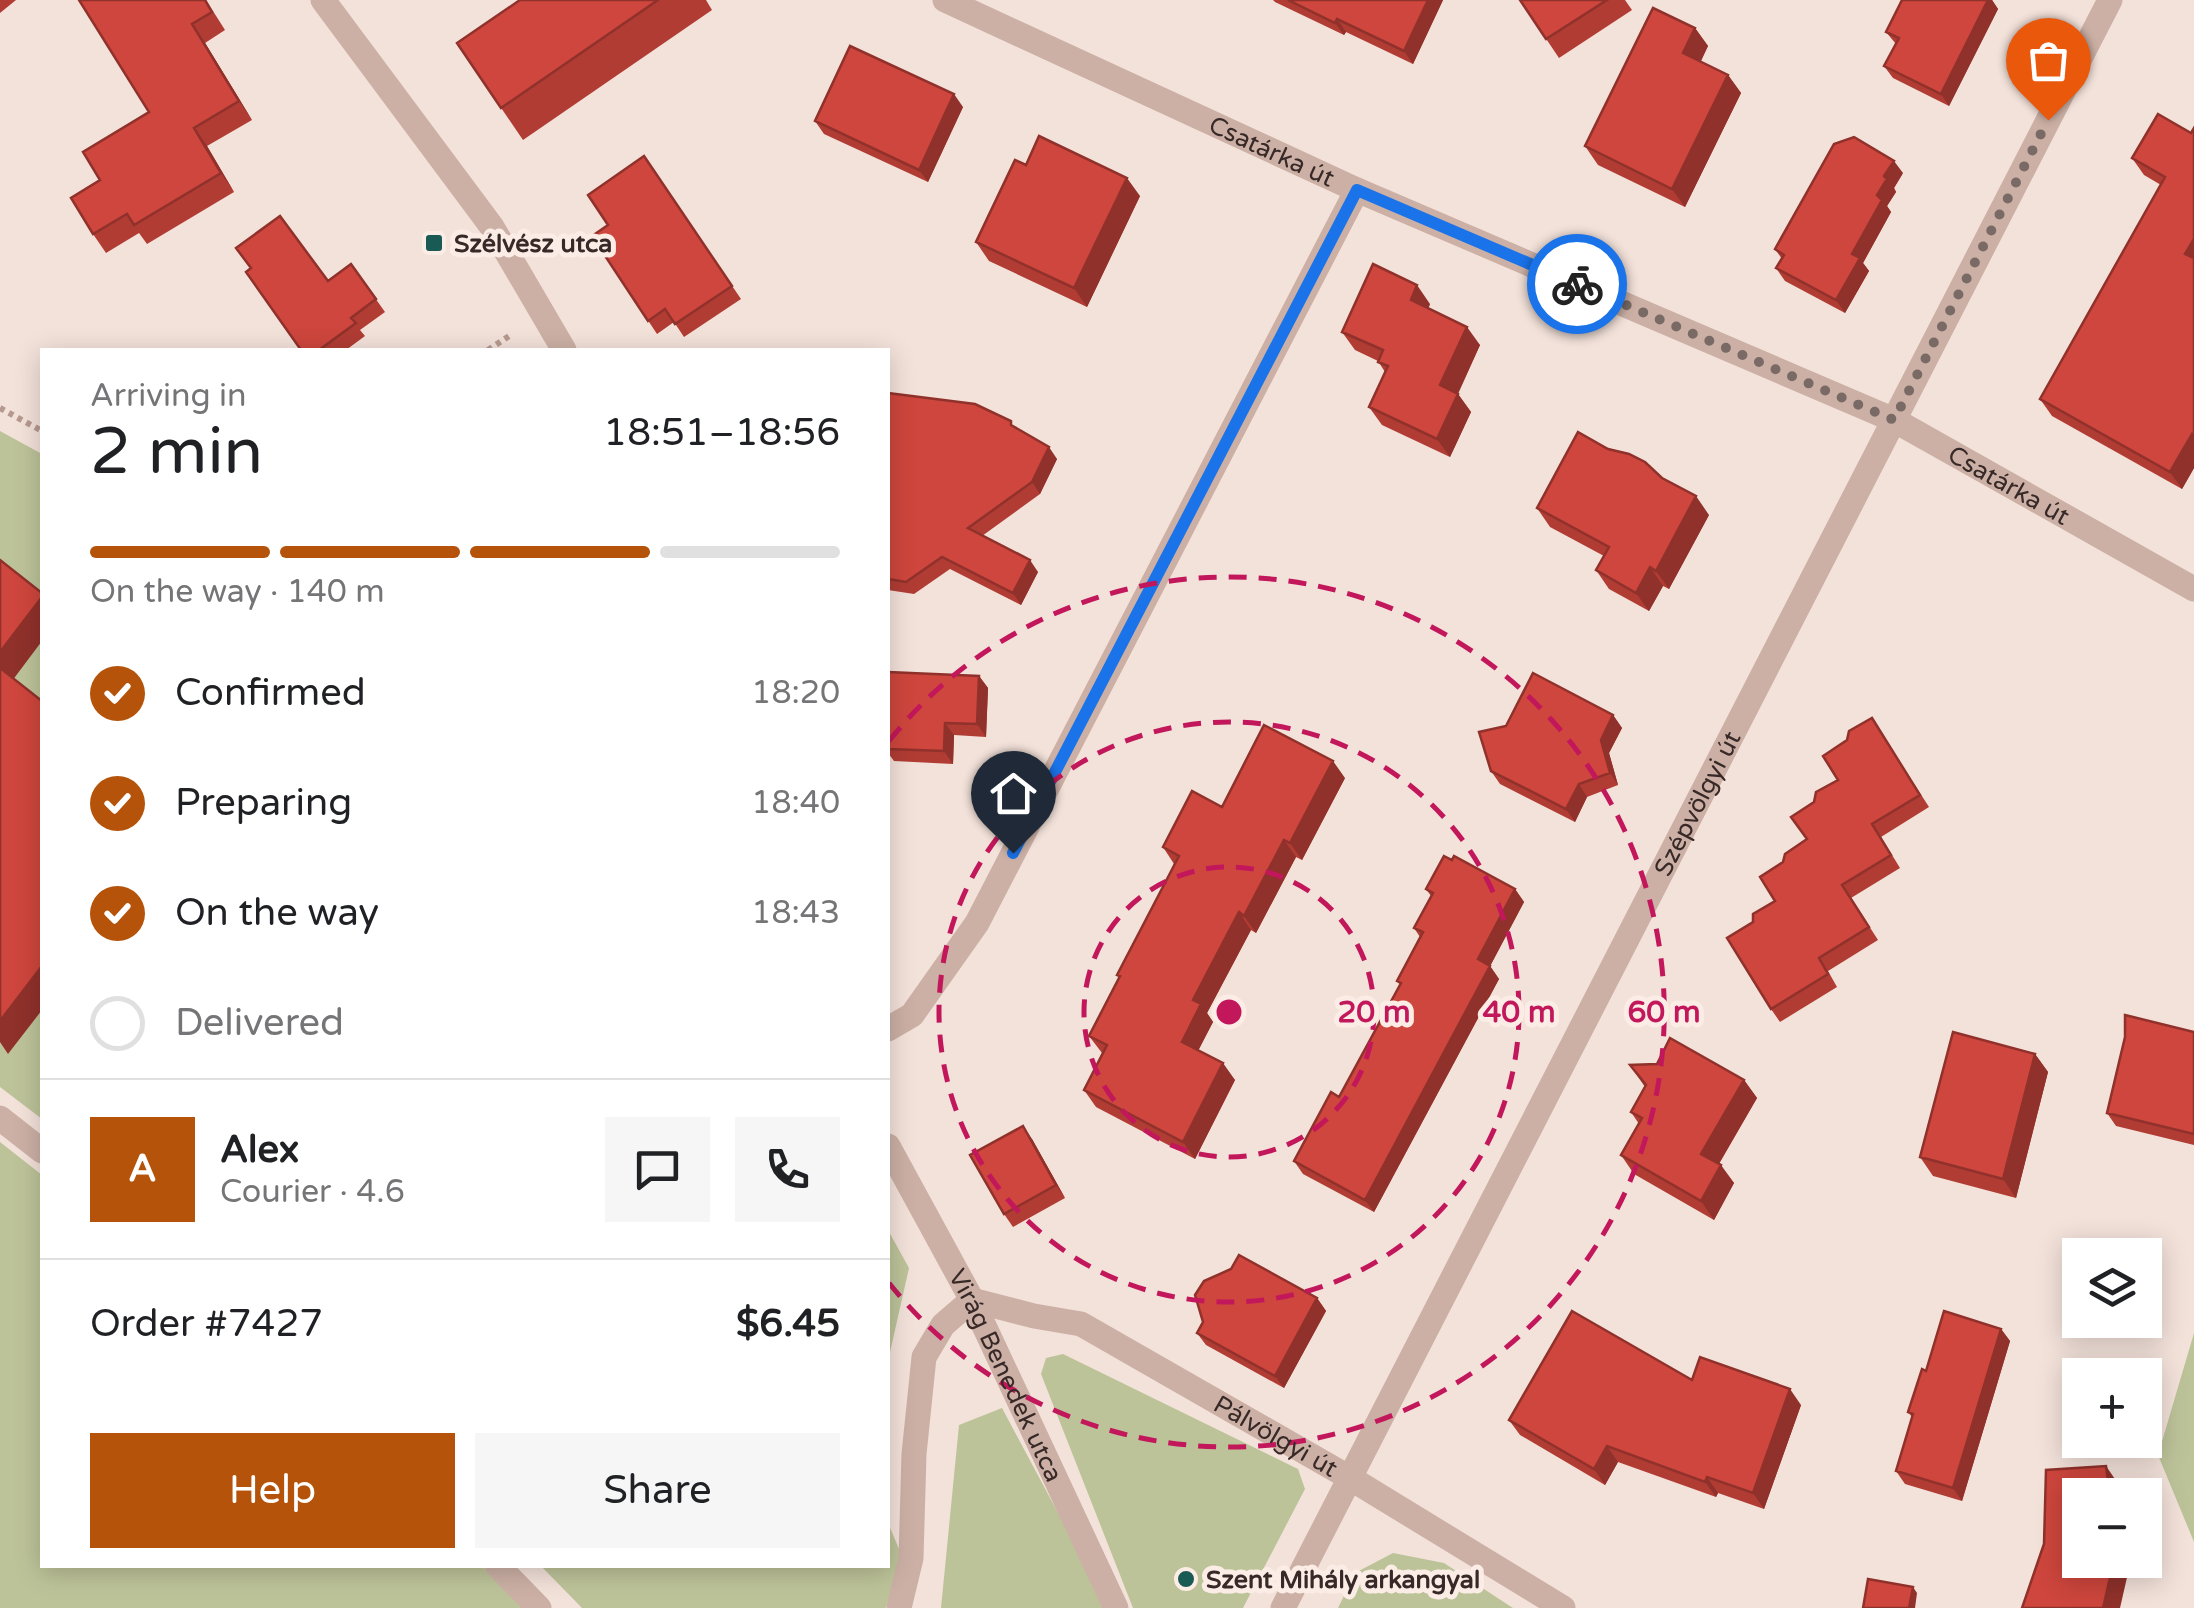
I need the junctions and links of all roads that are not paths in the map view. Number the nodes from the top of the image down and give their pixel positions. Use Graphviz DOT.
graph roads {
  1 [pos="324,0"];
  2 [pos="945,0"];
  3 [pos="2110,0"];
  4 [pos="1357,190"];
  5 [pos="563,348"];
  6 [pos="1894,420"];
  7 [pos="2194,589"];
  8 [pos="890,1028"];
  9 [pos="0,1118"];
  10 [pos="40,1149"];
  11 [pos="890,1150"];
  12 [pos="972,1300"];
  13 [pos="1350,1478"];
  14 [pos="501,1568"];
  15 [pos="539,1608"];
  16 [pos="899,1608"];
  17 [pos="1116,1608"];
  18 [pos="1284,1608"];
  19 [pos="1563,1608"];
  1 -- 5 [label="street"];
  2 -- 4 [label="street, Csatárka út"];
  3 -- 6 [label="street, Szépvölgyi út"];
  4 -- 6 [label="street, Csatárka út"];
  4 -- 8 [label="street"];
  6 -- 7 [label="street, Csatárka út"];
  6 -- 13 [label="street, Szépvölgyi út"];
  9 -- 10 [label="street"];
  11 -- 12 [label="street, Virág Benedek utca"];
  12 -- 13 [label="street, Pálvölgyi út"];
  12 -- 16 [label="street"];
  12 -- 17 [label="street, Virág Benedek utca"];
  13 -- 18 [label="street, Szépvölgyi út"];
  13 -- 19 [label="street, Pálvölgyi út"];
  14 -- 15 [label="street"];
}
